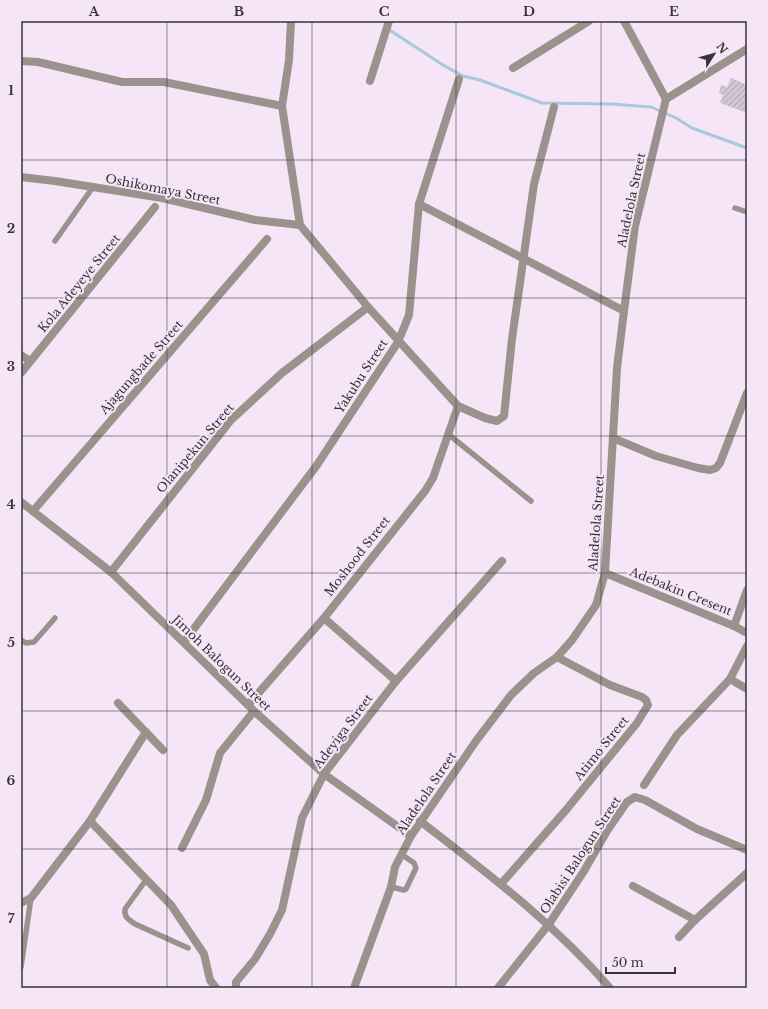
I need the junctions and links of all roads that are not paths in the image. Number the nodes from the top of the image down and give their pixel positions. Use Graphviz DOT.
graph roads {
  1 [pos="291,21"];
  2 [pos="389,21"];
  3 [pos="590,21"];
  4 [pos="624,21"];
  5 [pos="747,49"];
  6 [pos="21,61"];
  7 [pos="513,68"];
  8 [pos="459,79"];
  9 [pos="370,81"];
  10 [pos="665,101"];
  11 [pos="282,106"];
  12 [pos="554,107"];
  13 [pos="21,177"];
  14 [pos="93,187"];
  15 [pos="419,204"];
  16 [pos="156,208"];
  17 [pos="735,208"];
  18 [pos="747,212"];
  19 [pos="300,225"];
  20 [pos="267,239"];
  21 [pos="55,241"];
  22 [pos="523,260"];
  23 [pos="368,307"];
  24 [pos="624,310"];
  25 [pos="398,342"];
  26 [pos="21,355"];
  27 [pos="30,361"];
  28 [pos="21,373"];
  29 [pos="747,393"];
  30 [pos="458,406"];
  31 [pos="448,434"];
  32 [pos="613,438"];
  33 [pos="531,501"];
  34 [pos="21,502"];
  35 [pos="32,511"];
  36 [pos="502,561"];
  37 [pos="111,572"];
  38 [pos="606,573"];
  39 [pos="747,590"];
  40 [pos="55,618"];
  41 [pos="324,618"];
  42 [pos="734,626"];
  43 [pos="747,633"];
  44 [pos="21,640"];
  45 [pos="184,642"];
  46 [pos="747,646"];
  47 [pos="557,657"];
  48 [pos="730,679"];
  49 [pos="396,682"];
  50 [pos="747,689"];
  51 [pos="118,703"];
  52 [pos="251,708"];
  53 [pos="146,732"];
  54 [pos="163,750"];
  55 [pos="324,774"];
  56 [pos="644,785"];
  57 [pos="90,821"];
  58 [pos="420,821"];
  59 [pos="411,836"];
  60 [pos="182,848"];
  61 [pos="747,850"];
  62 [pos="401,854"];
  63 [pos="747,873"];
  64 [pos="146,880"];
  65 [pos="501,884"];
  66 [pos="633,886"];
  67 [pos="391,887"];
  68 [pos="31,898"];
  69 [pos="21,903"];
  70 [pos="695,920"];
  71 [pos="549,924"];
  72 [pos="679,937"];
  73 [pos="188,948"];
  74 [pos="21,968"];
  75 [pos="216,988"];
  76 [pos="236,988"];
  77 [pos="354,988"];
  78 [pos="498,988"];
  79 [pos="610,988"];
  1 -- 11 [label="street"];
  2 -- 9 [label="street"];
  3 -- 7 [label="street"];
  4 -- 10 [label="street"];
  5 -- 10 [label="street"];
  6 -- 11 [label="street"];
  8 -- 15 [label="street, Yakubu Street"];
  10 -- 24 [label="street, Aladelola Street"];
  11 -- 19 [label="street"];
  12 -- 22 [label="street"];
  13 -- 14 [label="street, Oshikomaya Street"];
  14 -- 19 [label="street, Oshikomaya Street"];
  14 -- 21 [label="lane"];
  15 -- 22 [label="street"];
  15 -- 25 [label="street, Yakubu Street"];
  16 -- 27 [label="street, Kola Adeyeye Street"];
  17 -- 18 [label="lane"];
  19 -- 23 [label="street"];
  20 -- 35 [label="street, Ajagungbade Street"];
  22 -- 24 [label="street"];
  22 -- 30 [label="street"];
  23 -- 25 [label="street"];
  23 -- 37 [label="street, Olanipekun Street"];
  24 -- 32 [label="street, Aladelola Street"];
  25 -- 30 [label="street"];
  25 -- 45 [label="street, Yakubu Street"];
  26 -- 27 [label="street"];
  27 -- 28 [label="street, Kola Adeyeye Street"];
  29 -- 32 [label="street"];
  30 -- 31 [label="street, Moshood Street"];
  31 -- 33 [label="lane"];
  31 -- 41 [label="street, Moshood Street"];
  32 -- 38 [label="street, Aladelola Street"];
  34 -- 35 [label="street, Jimoh Balogun Street"];
  35 -- 37 [label="street, Jimoh Balogun Street"];
  36 -- 49 [label="street, Adeyiga Street"];
  37 -- 45 [label="street, Jimoh Balogun Street"];
  38 -- 42 [label="street, Adebakin Cresent"];
  38 -- 47 [label="street, Aladelola Street"];
  39 -- 42 [label="street"];
  40 -- 44 [label="lane"];
  41 -- 49 [label="street"];
  41 -- 52 [label="street, Moshood Street"];
  42 -- 43 [label="street, Adebakin Cresent"];
  45 -- 52 [label="street, Jimoh Balogun Street"];
  46 -- 48 [label="street"];
  47 -- 58 [label="street, Aladelola Street"];
  47 -- 65 [label="street, Atimo Street"];
  48 -- 50 [label="street"];
  48 -- 56 [label="street"];
  49 -- 55 [label="street, Adeyiga Street"];
  51 -- 53 [label="street"];
  52 -- 55 [label="street, Jimoh Balogun Street"];
  52 -- 60 [label="street, Moshood Street"];
  53 -- 54 [label="street"];
  53 -- 57 [label="street"];
  55 -- 59 [label="street, Jimoh Balogun Street"];
  55 -- 76 [label="street, Adeyiga Street"];
  57 -- 64 [label="street"];
  57 -- 68 [label="street"];
  58 -- 59 [label="street, Aladelola Street"];
  58 -- 65 [label="street"];
  59 -- 62 [label="street, Aladelola Street"];
  61 -- 71 [label="street, Olabisi Balogun Street"];
  62 -- 67 [label="street, Aladelola Street"];
  62 -- 67 [label="lane"];
  63 -- 70 [label="street"];
  64 -- 73 [label="lane"];
  64 -- 75 [label="street"];
  65 -- 71 [label="street"];
  66 -- 70 [label="street"];
  67 -- 77 [label="street, Aladelola Street"];
  68 -- 69 [label="street"];
  68 -- 74 [label="lane"];
  70 -- 72 [label="street"];
  71 -- 78 [label="street, Olabisi Balogun Street"];
  71 -- 79 [label="street"];
}
